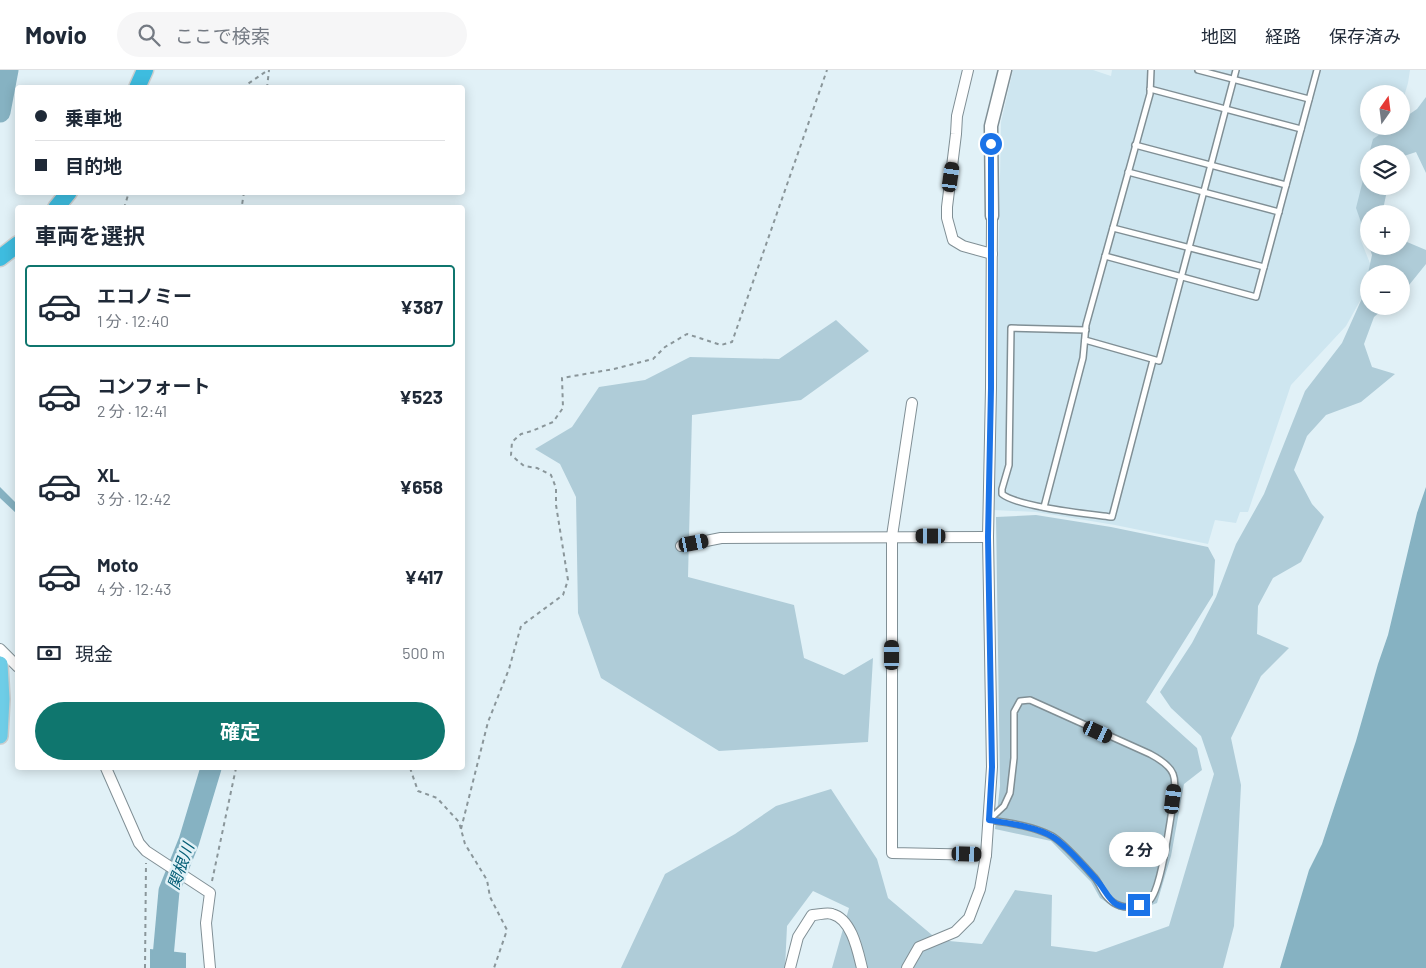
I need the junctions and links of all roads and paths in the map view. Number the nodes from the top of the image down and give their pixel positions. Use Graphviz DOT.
graph roads {
  1 [pos="145,70"];
  2 [pos="269,70"];
  3 [pos="827,70"];
  4 [pos="968,70"];
  5 [pos="1005,70"];
  6 [pos="1144,70"];
  7 [pos="1198,70"];
  8 [pos="1236,70"];
  9 [pos="1317,70"];
  10 [pos="1151,71"];
  11 [pos="1234,80"];
  12 [pos="138,85"];
  13 [pos="246,85"];
  14 [pos="267,85"];
  15 [pos="1150,89"];
  16 [pos="1309,99"];
  17 [pos="1226,109"];
  18 [pos="1301,129"];
  19 [pos="1135,145"];
  20 [pos="1211,165"];
  21 [pos="1128,172"];
  22 [pos="1286,185"];
  23 [pos="1204,192"];
  24 [pos="67,195"];
  25 [pos="59,205"];
  26 [pos="1279,212"];
  27 [pos="992,216"];
  28 [pos="1112,228"];
  29 [pos="15,246"];
  30 [pos="1189,248"];
  31 [pos="992,254"];
  32 [pos="1105,256"];
  33 [pos="0,258"];
  34 [pos="1264,268"];
  35 [pos="1182,277"];
  36 [pos="1086,330"];
  37 [pos="1085,340"];
  38 [pos="1153,360"];
  39 [pos="912,403"];
  40 [pos="1044,507"];
  41 [pos="892,536"];
  42 [pos="988,537"];
  43 [pos="681,546"];
  44 [pos="0,649"];
  45 [pos="15,663"];
  46 [pos="0,664"];
  47 [pos="0,736"];
  48 [pos="107,770"];
  49 [pos="236,770"];
  50 [pos="411,770"];
  51 [pos="989,820"];
  52 [pos="461,829"];
  53 [pos="148,852"];
  54 [pos="986,855"];
  55 [pos="208,892"];
  56 [pos="145,968"];
  57 [pos="210,968"];
  58 [pos="494,968"];
  59 [pos="790,968"];
  60 [pos="862,968"];
  61 [pos="907,968"];
  1 -- 12 [label="highway"];
  2 -- 13 [label="path"];
  2 -- 14 [label="path"];
  3 -- 52 [label="path"];
  4 -- 31 [label="street"];
  5 -- 27 [label="street"];
  6 -- 10 [label="lane"];
  7 -- 11 [label="lane"];
  8 -- 11 [label="lane"];
  9 -- 16 [label="lane"];
  10 -- 15 [label="lane"];
  11 -- 16 [label="lane"];
  11 -- 17 [label="lane"];
  15 -- 17 [label="lane"];
  15 -- 19 [label="lane"];
  16 -- 18 [label="lane"];
  17 -- 18 [label="lane"];
  17 -- 20 [label="lane"];
  18 -- 22 [label="lane"];
  19 -- 20 [label="lane"];
  19 -- 21 [label="lane"];
  20 -- 22 [label="lane"];
  20 -- 23 [label="lane"];
  21 -- 23 [label="lane"];
  21 -- 28 [label="lane"];
  22 -- 26 [label="lane"];
  23 -- 26 [label="lane"];
  23 -- 30 [label="lane"];
  24 -- 25 [label="highway"];
  26 -- 34 [label="lane"];
  27 -- 31 [label="street"];
  28 -- 30 [label="lane"];
  28 -- 32 [label="lane"];
  29 -- 33 [label="highway"];
  30 -- 34 [label="lane"];
  30 -- 35 [label="lane"];
  31 -- 42 [label="street"];
  32 -- 35 [label="lane"];
  32 -- 36 [label="lane"];
  34 -- 35 [label="lane"];
  35 -- 38 [label="lane"];
  36 -- 37 [label="lane"];
  36 -- 40 [label="lane"];
  37 -- 38 [label="lane"];
  37 -- 40 [label="lane"];
  38 -- 40 [label="lane"];
  39 -- 41 [label="street"];
  41 -- 42 [label="street"];
  41 -- 43 [label="street"];
  41 -- 54 [label="street"];
  42 -- 51 [label="street"];
  44 -- 45 [label="street"];
  46 -- 47 [label="main road"];
  48 -- 53 [label="street"];
  49 -- 55 [label="path"];
  50 -- 52 [label="path"];
  51 -- 51 [label="lane"];
  51 -- 54 [label="street"];
  52 -- 58 [label="path"];
  53 -- 55 [label="street"];
  53 -- 56 [label="path"];
  54 -- 61 [label="street"];
  55 -- 57 [label="street"];
  59 -- 60 [label="street"];
}
